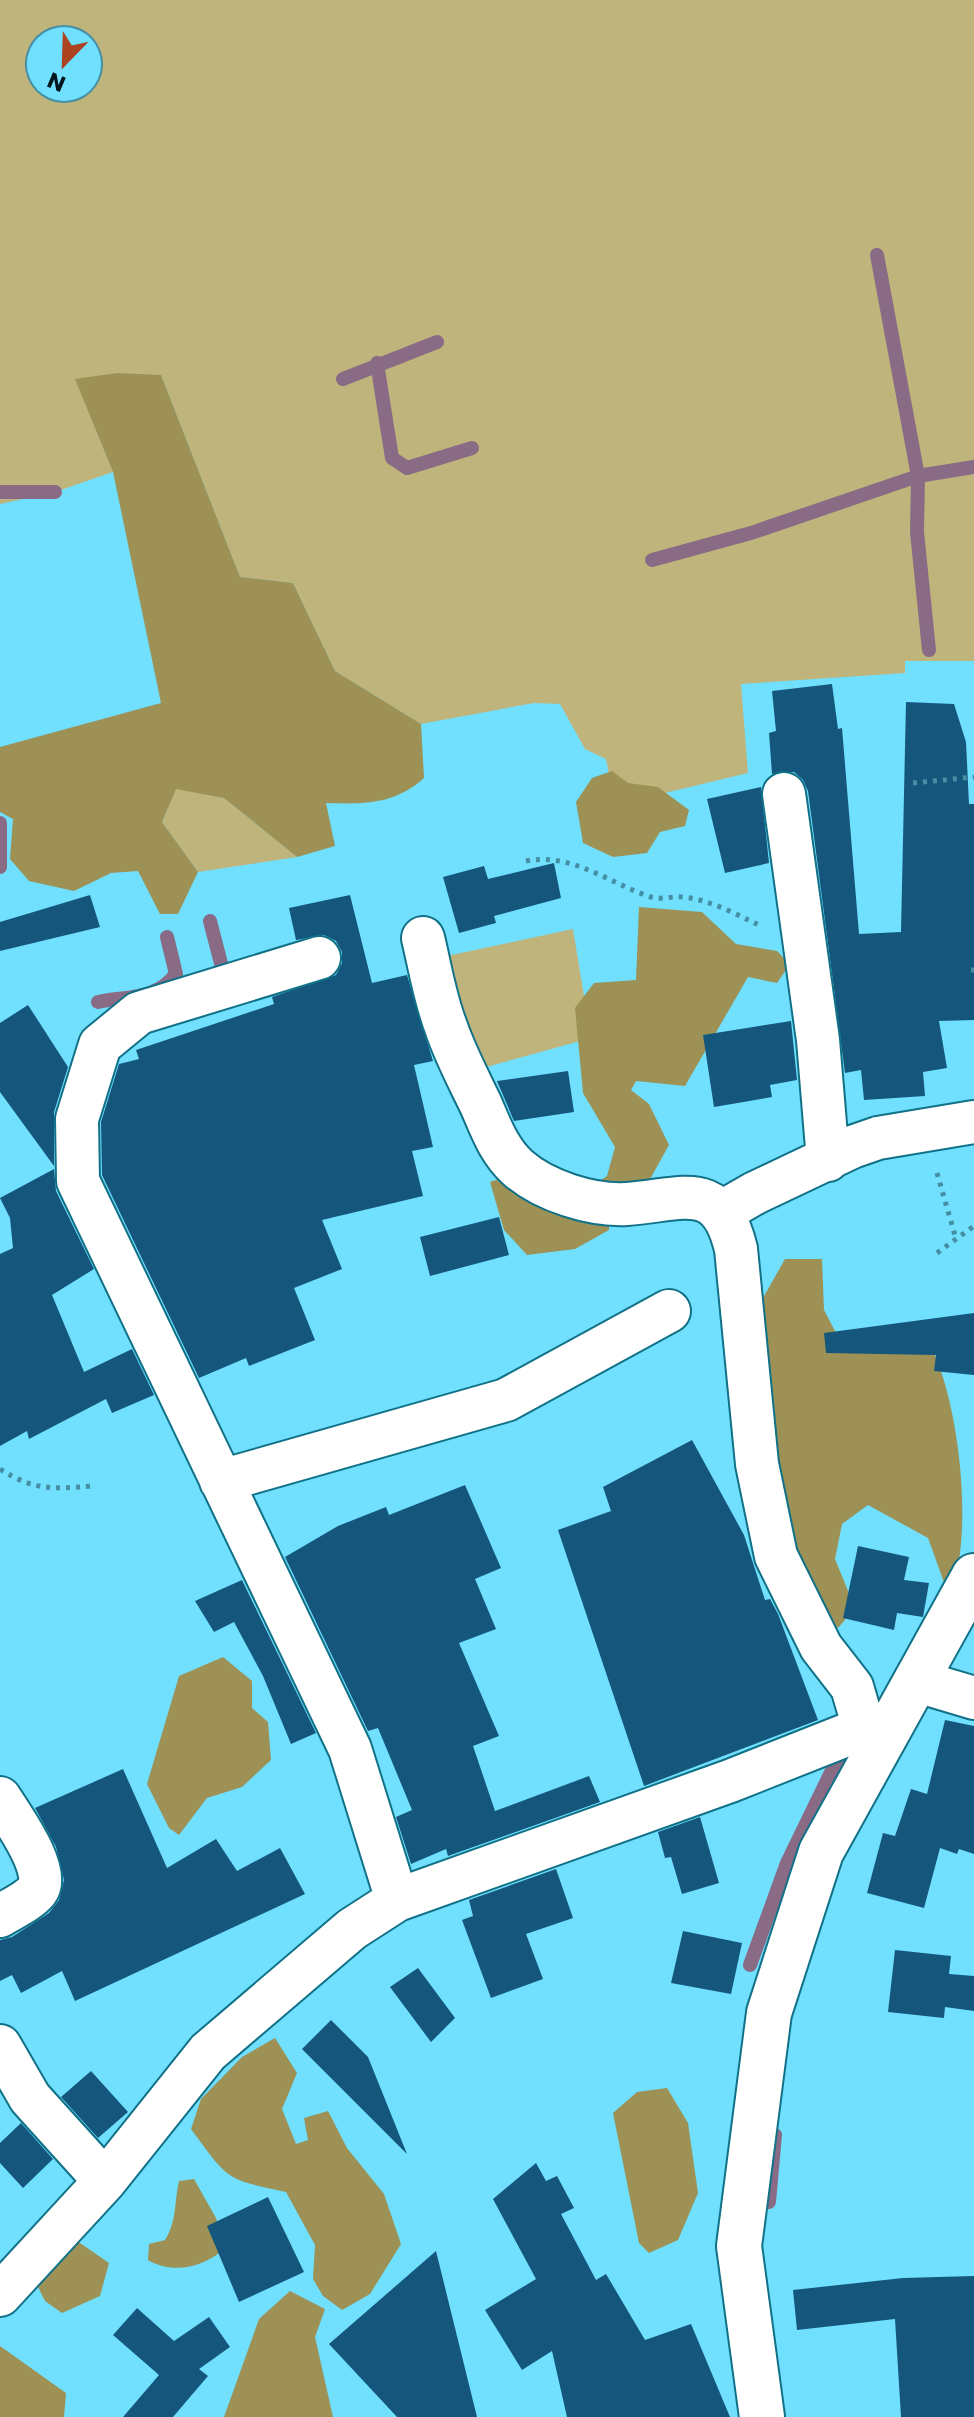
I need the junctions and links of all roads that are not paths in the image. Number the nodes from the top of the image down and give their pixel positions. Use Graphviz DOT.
graph roads {
  1 [pos="784,794"];
  2 [pos="423,938"];
  3 [pos="319,958"];
  4 [pos="974,1122"];
  5 [pos="828,1160"];
  6 [pos="722,1212"];
  7 [pos="669,1311"];
  8 [pos="221,1481"];
  9 [pos="974,1576"];
  10 [pos="917,1681"];
  11 [pos="974,1698"];
  12 [pos="874,1734"];
  13 [pos="0,1798"];
  14 [pos="397,1900"];
  15 [pos="0,1916"];
  16 [pos="0,2046"];
  17 [pos="105,2181"];
  18 [pos="0,2295"];
  19 [pos="762,2417"];
  1 -- 5 [label="street"];
  2 -- 6 [label="street"];
  3 -- 8 [label="street"];
  4 -- 5 [label="street"];
  5 -- 6 [label="street"];
  6 -- 12 [label="street"];
  7 -- 8 [label="street"];
  8 -- 14 [label="street"];
  9 -- 10 [label="street"];
  10 -- 11 [label="street"];
  10 -- 12 [label="street"];
  12 -- 14 [label="street"];
  12 -- 19 [label="street"];
  13 -- 15 [label="street"];
  14 -- 17 [label="street"];
  16 -- 17 [label="street"];
  17 -- 18 [label="street"];
}
